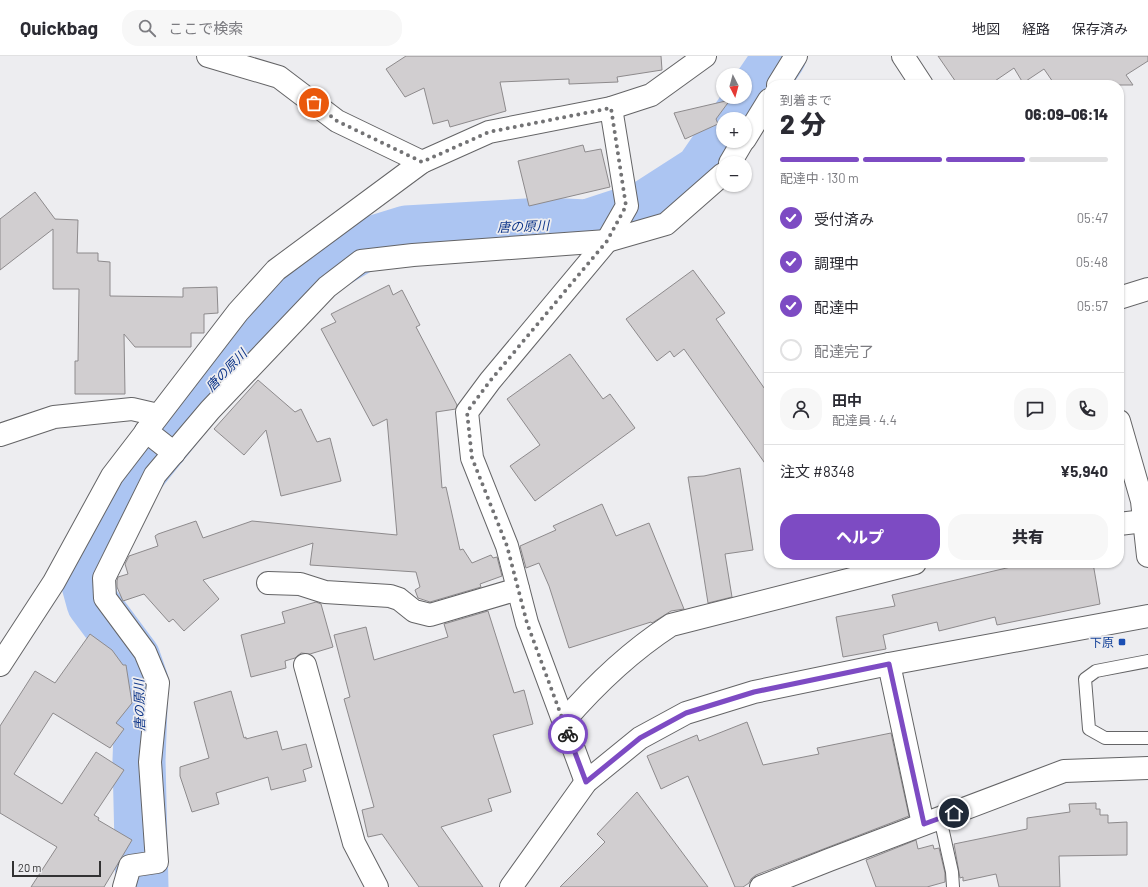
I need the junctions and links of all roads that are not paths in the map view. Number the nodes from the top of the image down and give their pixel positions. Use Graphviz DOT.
graph roads {
  1 [pos="208,56"];
  2 [pos="705,56"];
  3 [pos="796,56"];
  4 [pos="903,56"];
  5 [pos="781,80"];
  6 [pos="919,80"];
  7 [pos="611,108"];
  8 [pos="764,108"];
  9 [pos="752,127"];
  10 [pos="422,162"];
  11 [pos="716,180"];
  12 [pos="607,241"];
  13 [pos="1148,289"];
  14 [pos="1124,296"];
  15 [pos="152,423"];
  16 [pos="0,435"];
  17 [pos="1124,438"];
  18 [pos="174,453"];
  19 [pos="1145,508"];
  20 [pos="1124,521"];
  21 [pos="1148,556"];
  22 [pos="895,568"];
  23 [pos="268,583"];
  24 [pos="518,589"];
  25 [pos="1148,616"];
  26 [pos="1148,661"];
  27 [pos="305,664"];
  28 [pos="889,664"];
  29 [pos="0,665"];
  30 [pos="564,721"];
  31 [pos="1148,738"];
  32 [pos="1148,768"];
  33 [pos="586,782"];
  34 [pos="932,821"];
  35 [pos="124,887"];
  36 [pos="377,887"];
  37 [pos="510,887"];
  38 [pos="761,887"];
  39 [pos="953,887"];
  1 -- 10 [label="street"];
  2 -- 7 [label="street"];
  3 -- 5 [label="street"];
  4 -- 6 [label="street"];
  7 -- 10 [label="street"];
  7 -- 12 [label="street"];
  8 -- 9 [label="street"];
  10 -- 15 [label="street"];
  11 -- 12 [label="street"];
  12 -- 18 [label="street"];
  12 -- 24 [label="street"];
  13 -- 14 [label="street"];
  15 -- 16 [label="street"];
  15 -- 18 [label="street"];
  15 -- 29 [label="street"];
  17 -- 19 [label="street"];
  18 -- 35 [label="street"];
  19 -- 20 [label="street"];
  19 -- 21 [label="street"];
  22 -- 30 [label="street"];
  23 -- 24 [label="street"];
  24 -- 30 [label="street"];
  25 -- 28 [label="street"];
  26 -- 31 [label="lane"];
  27 -- 36 [label="street"];
  28 -- 33 [label="street"];
  28 -- 34 [label="street"];
  30 -- 33 [label="street"];
  32 -- 34 [label="street"];
  33 -- 37 [label="street"];
  34 -- 38 [label="street"];
  34 -- 39 [label="lane"];
}
